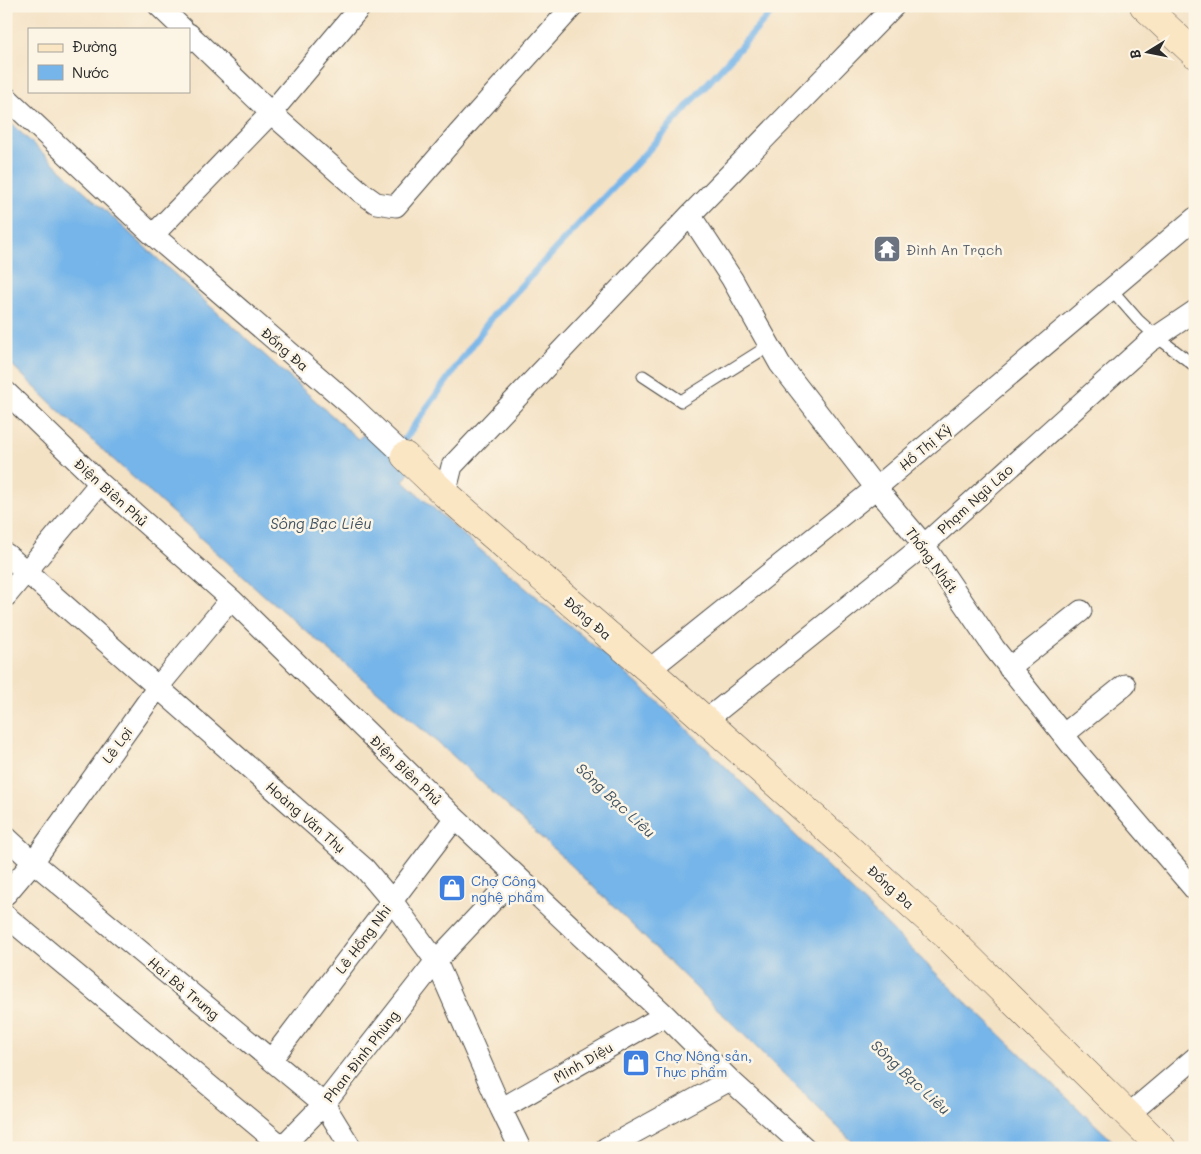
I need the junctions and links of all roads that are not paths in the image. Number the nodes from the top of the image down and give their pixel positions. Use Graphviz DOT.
graph roads {
  1 [pos="159,6"];
  2 [pos="361,6"];
  3 [pos="573,6"];
  4 [pos="894,6"];
  5 [pos="1144,6"];
  6 [pos="182,28"];
  7 [pos="190,35"];
  8 [pos="1195,54"];
  9 [pos="6,97"];
  10 [pos="271,113"];
  11 [pos="690,215"];
  12 [pos="1195,218"];
  13 [pos="153,236"];
  14 [pos="1111,289"];
  15 [pos="1195,311"];
  16 [pos="1157,337"];
  17 [pos="770,346"];
  18 [pos="1195,366"];
  19 [pos="643,376"];
  20 [pos="6,392"];
  21 [pos="398,450"];
  22 [pos="100,483"];
  23 [pos="876,488"];
  24 [pos="445,494"];
  25 [pos="924,545"];
  26 [pos="6,554"];
  27 [pos="26,570"];
  28 [pos="6,596"];
  29 [pos="231,599"];
  30 [pos="1081,611"];
  31 [pos="1009,668"];
  32 [pos="648,670"];
  33 [pos="1125,685"];
  34 [pos="158,687"];
  35 [pos="706,721"];
  36 [pos="1063,735"];
  37 [pos="455,818"];
  38 [pos="6,837"];
  39 [pos="33,862"];
  40 [pos="516,876"];
  41 [pos="1195,890"];
  42 [pos="6,894"];
  43 [pos="392,901"];
  44 [pos="6,916"];
  45 [pos="436,961"];
  46 [pos="665,1015"];
  47 [pos="1195,1058"];
  48 [pos="271,1060"];
  49 [pos="730,1080"];
  50 [pos="324,1104"];
  51 [pos="501,1109"];
  52 [pos="1129,1114"];
  53 [pos="283,1147"];
  54 [pos="351,1148"];
  55 [pos="520,1148"];
  56 [pos="606,1148"];
  57 [pos="805,1148"];
  58 [pos="1162,1148"];
  1 -- 6 [label="street"];
  2 -- 10 [label="street"];
  3 -- 10 [label="street"];
  4 -- 11 [label="street"];
  5 -- 8 [label="street"];
  7 -- 10 [label="street"];
  9 -- 13 [label="street, Đống Đa"];
  10 -- 13 [label="street"];
  11 -- 17 [label="street, Thống Nhất"];
  11 -- 24 [label="street"];
  12 -- 14 [label="street, Hồ Thị Kỷ"];
  13 -- 21 [label="street, Đống Đa"];
  14 -- 16 [label="lane"];
  14 -- 23 [label="street, Hồ Thị Kỷ"];
  15 -- 16 [label="street, Phạm Ngũ Lão"];
  16 -- 18 [label="lane"];
  16 -- 25 [label="street, Phạm Ngũ Lão"];
  17 -- 19 [label="lane"];
  17 -- 23 [label="street, Thống Nhất"];
  20 -- 22 [label="street, Điện Biên Phủ"];
  21 -- 24 [label="street, Đống Đa"];
  22 -- 27 [label="street"];
  22 -- 29 [label="street, Điện Biên Phủ"];
  23 -- 25 [label="street, Thống Nhất"];
  23 -- 32 [label="street, Hồ Thị Kỷ"];
  24 -- 32 [label="street, Đống Đa"];
  25 -- 31 [label="street, Thống Nhất"];
  25 -- 35 [label="street, Phạm Ngũ Lão"];
  26 -- 27 [label="street, Hoàng Văn Thụ"];
  27 -- 28 [label="street"];
  27 -- 34 [label="street, Hoàng Văn Thụ"];
  29 -- 34 [label="street, Lê Lợi"];
  29 -- 37 [label="street, Điện Biên Phủ"];
  30 -- 31 [label="street"];
  31 -- 36 [label="street, Thống Nhất"];
  32 -- 35 [label="street, Đống Đa"];
  33 -- 36 [label="street"];
  34 -- 39 [label="street, Lê Lợi"];
  34 -- 43 [label="street, Hoàng Văn Thụ"];
  35 -- 52 [label="street, Đống Đa"];
  36 -- 41 [label="street, Thống Nhất"];
  37 -- 40 [label="street, Điện Biên Phủ"];
  37 -- 43 [label="street, Lê Hồng Nhi"];
  38 -- 39 [label="street, Hai Bà Trưng"];
  39 -- 42 [label="street, Lê Lợi"];
  39 -- 48 [label="street, Hai Bà Trưng"];
  40 -- 45 [label="street, Phan Đình Phùng"];
  40 -- 46 [label="street, Điện Biên Phủ"];
  43 -- 45 [label="street, Hoàng Văn Thụ"];
  43 -- 48 [label="street, Lê Hồng Nhi"];
  44 -- 53 [label="street"];
  45 -- 50 [label="street, Phan Đình Phùng"];
  45 -- 51 [label="street, Hoàng Văn Thụ"];
  46 -- 49 [label="street, Điện Biên Phủ"];
  46 -- 51 [label="street, Minh Diệu"];
  47 -- 52 [label="street"];
  48 -- 50 [label="street, Hai Bà Trưng"];
  49 -- 56 [label="street"];
  49 -- 57 [label="street, Điện Biên Phủ"];
  50 -- 53 [label="street, Phan Đình Phùng"];
  50 -- 54 [label="street, Hai Bà Trưng"];
  51 -- 55 [label="street, Hoàng Văn Thụ"];
  52 -- 58 [label="street, Đống Đa"];
}
